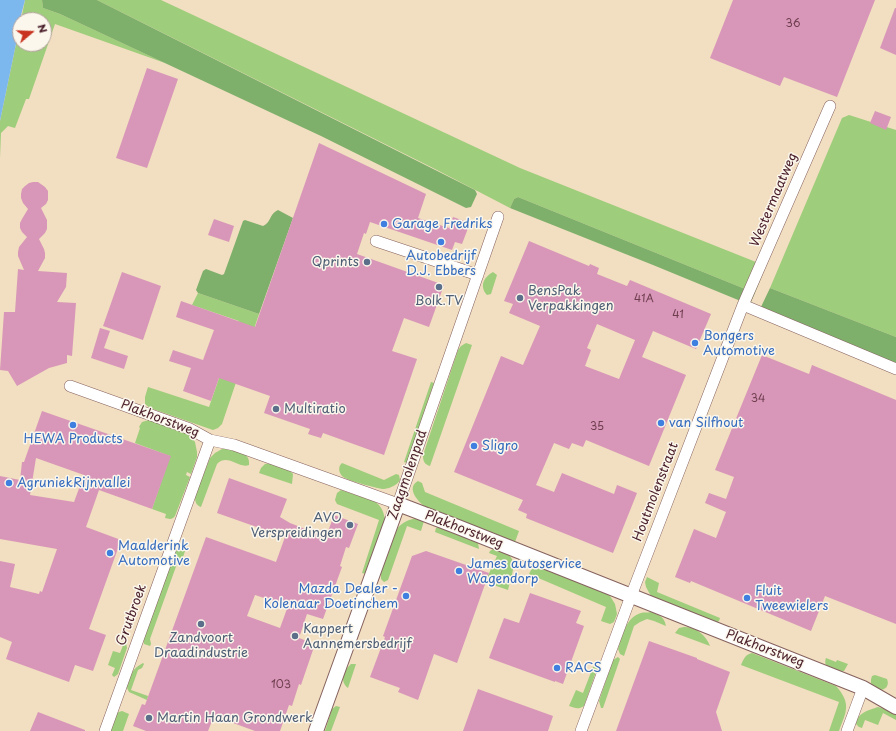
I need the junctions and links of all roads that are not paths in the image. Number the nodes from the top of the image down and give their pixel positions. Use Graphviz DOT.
graph roads {
  1 [pos="830,106"];
  2 [pos="498,218"];
  3 [pos="376,241"];
  4 [pos="478,275"];
  5 [pos="744,305"];
  6 [pos="896,369"];
  7 [pos="70,386"];
  8 [pos="210,440"];
  9 [pos="398,504"];
  10 [pos="631,596"];
  11 [pos="863,688"];
  12 [pos="896,707"];
  13 [pos="105,731"];
  14 [pos="316,731"];
  15 [pos="581,731"];
  16 [pos="847,731"];
  1 -- 5 [label="street, Westermaatweg"];
  2 -- 4 [label="street, Zaagmolenpad"];
  3 -- 4 [label="street"];
  4 -- 9 [label="street, Zaagmolenpad"];
  5 -- 6 [label="street"];
  5 -- 10 [label="street, Houtmolenstraat"];
  7 -- 8 [label="street, Plakhorstweg"];
  8 -- 9 [label="street, Plakhorstweg"];
  8 -- 13 [label="street, Grutbroek"];
  9 -- 10 [label="street, Plakhorstweg"];
  9 -- 14 [label="street, Zaagmolenpad"];
  10 -- 11 [label="street, Plakhorstweg"];
  10 -- 15 [label="street, Houtmolenstraat"];
  11 -- 12 [label="street, Plakhorstweg"];
  11 -- 16 [label="street"];
}
